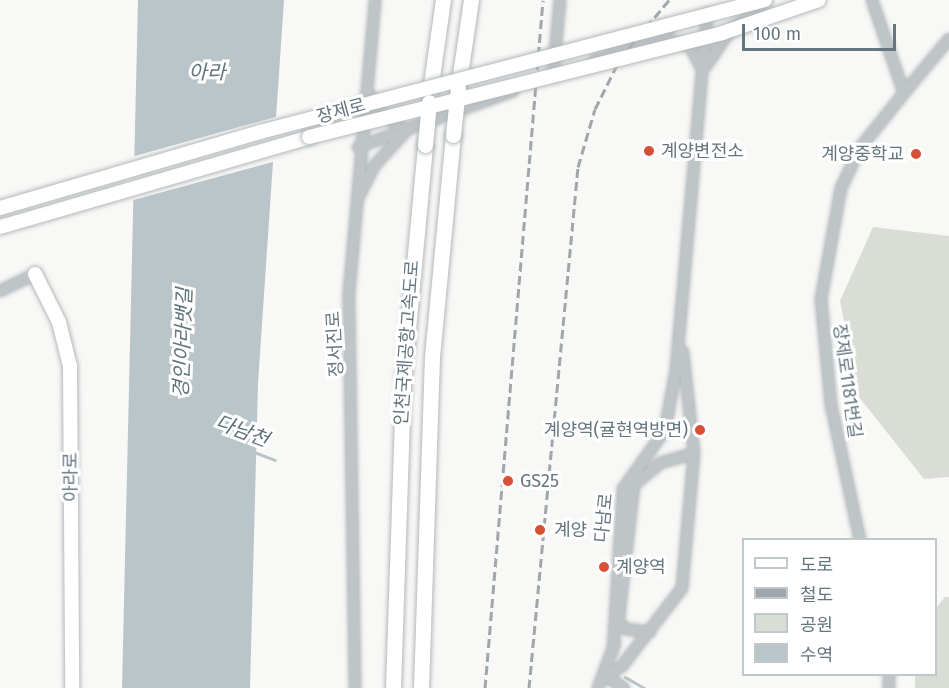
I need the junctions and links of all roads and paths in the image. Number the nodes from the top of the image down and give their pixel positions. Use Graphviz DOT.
graph roads {
  1 [pos="375,0"];
  2 [pos="443,0"];
  3 [pos="471,0"];
  4 [pos="560,0"];
  5 [pos="741,0"];
  6 [pos="765,0"];
  7 [pos="819,0"];
  8 [pos="872,0"];
  9 [pos="707,14"];
  10 [pos="949,39"];
  11 [pos="642,41"];
  12 [pos="702,75"];
  13 [pos="554,76"];
  14 [pos="367,86"];
  15 [pos="904,93"];
  16 [pos="406,131"];
  17 [pos="358,147"];
  18 [pos="354,205"];
  19 [pos="0,208"];
  20 [pos="0,227"];
  21 [pos="35,273"];
  22 [pos="0,291"];
  23 [pos="681,333"];
  24 [pos="694,453"];
  25 [pos="860,538"];
  26 [pos="612,606"];
  27 [pos="619,624"];
  28 [pos="650,632"];
  29 [pos="614,650"];
  30 [pos="605,676"];
  31 [pos="72,688"];
  32 [pos="355,688"];
  33 [pos="393,688"];
  34 [pos="421,688"];
  35 [pos="598,688"];
  36 [pos="624,688"];
  1 -- 14 [label="street, 정서진로"];
  2 -- 33 [label="highway, 인천국제공항고속도로, bridge"];
  3 -- 34 [label="highway, 인천국제공항고속도로, bridge"];
  4 -- 13 [label="street"];
  5 -- 9 [label="street"];
  6 -- 12 [label="street"];
  6 -- 19 [label="main road, 장제로, bridge"];
  7 -- 20 [label="main road, 장제로, bridge"];
  8 -- 15 [label="street"];
  9 -- 11 [label="street"];
  9 -- 12 [label="street, 다남로"];
  10 -- 15 [label="street, 장제로1181번길"];
  11 -- 12 [label="street"];
  11 -- 13 [label="street"];
  12 -- 23 [label="street, 다남로"];
  13 -- 16 [label="street"];
  14 -- 16 [label="street"];
  14 -- 17 [label="street, 정서진로"];
  15 -- 25 [label="street, 장제로1181번길"];
  16 -- 17 [label="street"];
  16 -- 18 [label="street"];
  17 -- 18 [label="street, 정서진로"];
  18 -- 32 [label="street, 정서진로"];
  21 -- 22 [label="street"];
  21 -- 31 [label="main road, 아라로"];
  23 -- 24 [label="street, 다남로"];
  23 -- 26 [label="street, 다남로"];
  24 -- 27 [label="street, 다남로"];
  24 -- 28 [label="street, 다남로"];
  26 -- 27 [label="street"];
  26 -- 29 [label="street, 다남로"];
  27 -- 28 [label="street"];
  27 -- 29 [label="street, 다남로"];
  28 -- 30 [label="street, 다남로"];
  29 -- 30 [label="street, 다남로"];
  30 -- 35 [label="street, 다남로"];
  30 -- 36 [label="street"];
}
